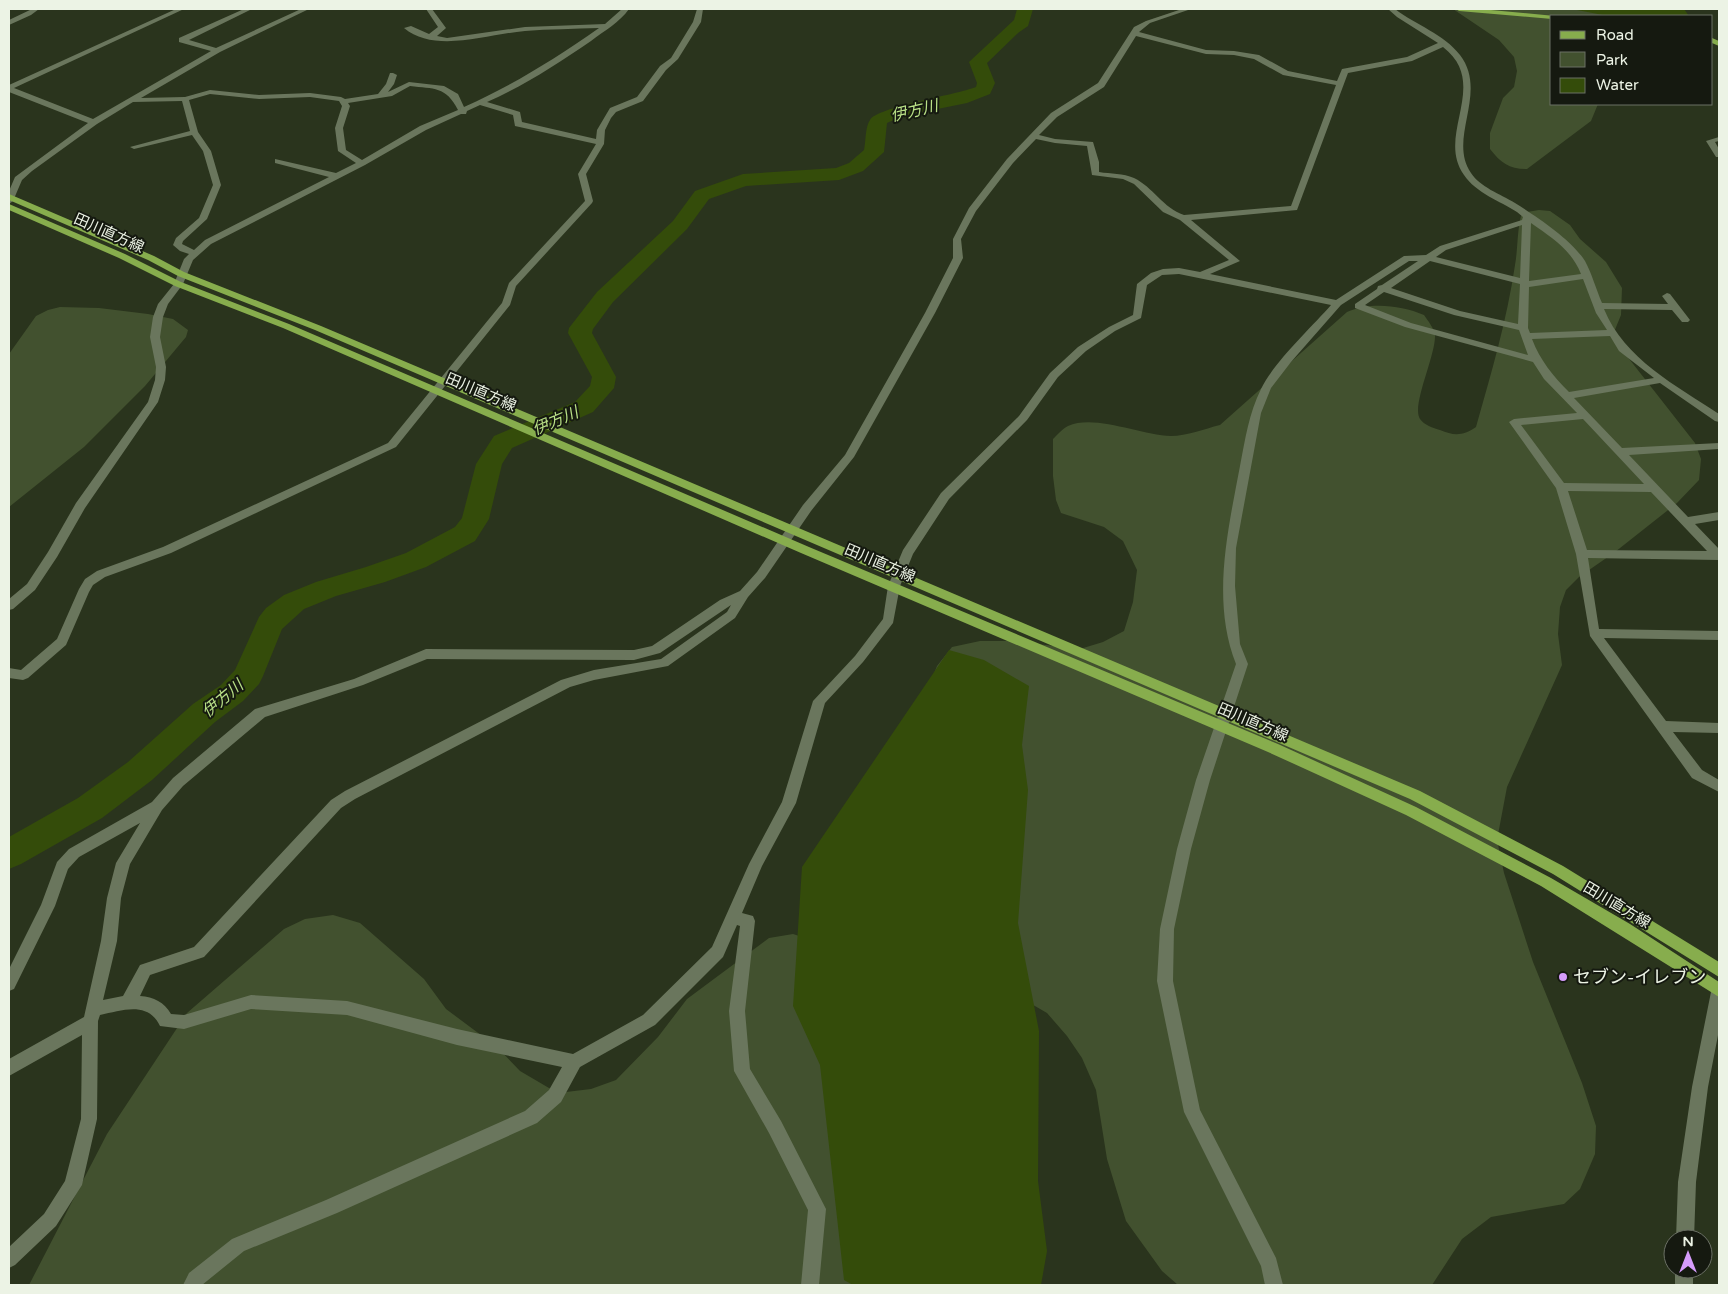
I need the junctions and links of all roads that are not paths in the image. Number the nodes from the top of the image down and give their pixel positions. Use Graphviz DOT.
graph roads {
  1 [pos="36,9"];
  2 [pos="181,9"];
  3 [pos="233,9"];
  4 [pos="306,9"];
  5 [pos="430,9"];
  6 [pos="626,9"];
  7 [pos="700,9"];
  8 [pos="1188,9"];
  9 [pos="1391,9"];
  10 [pos="1459,9"];
  11 [pos="246,10"];
  12 [pos="1139,15"];
  13 [pos="1550,17"];
  14 [pos="1148,22"];
  15 [pos="9,23"];
  16 [pos="607,26"];
  17 [pos="408,28"];
  18 [pos="1135,33"];
  19 [pos="433,38"];
  20 [pos="1443,44"];
  21 [pos="217,50"];
  22 [pos="393,75"];
  23 [pos="1340,84"];
  24 [pos="9,88"];
  25 [pos="380,96"];
  26 [pos="185,99"];
  27 [pos="134,100"];
  28 [pos="343,102"];
  29 [pos="481,103"];
  30 [pos="463,112"];
  31 [pos="94,122"];
  32 [pos="194,132"];
  33 [pos="1034,136"];
  34 [pos="1719,139"];
  35 [pos="600,142"];
  36 [pos="134,147"];
  37 [pos="1719,155"];
  38 [pos="278,161"];
  39 [pos="362,163"];
  40 [pos="337,176"];
  41 [pos="9,197"];
  42 [pos="9,201"];
  43 [pos="9,207"];
  44 [pos="1183,218"];
  45 [pos="1527,218"];
  46 [pos="195,253"];
  47 [pos="1429,258"];
  48 [pos="1203,274"];
  49 [pos="1586,276"];
  50 [pos="180,279"];
  51 [pos="1524,284"];
  52 [pos="1381,288"];
  53 [pos="1667,296"];
  54 [pos="1338,303"];
  55 [pos="1598,306"];
  56 [pos="1675,307"];
  57 [pos="1685,320"];
  58 [pos="1524,332"];
  59 [pos="1613,334"];
  60 [pos="1536,360"];
  61 [pos="1662,380"];
  62 [pos="440,386"];
  63 [pos="1566,396"];
  64 [pos="1585,416"];
  65 [pos="1719,418"];
  66 [pos="558,437"];
  67 [pos="1719,446"];
  68 [pos="1620,452"];
  69 [pos="1560,487"];
  70 [pos="1654,488"];
  71 [pos="1719,516"];
  72 [pos="1687,521"];
  73 [pos="1582,554"];
  74 [pos="1719,556"];
  75 [pos="897,581"];
  76 [pos="744,594"];
  77 [pos="9,606"];
  78 [pos="1594,633"];
  79 [pos="1719,635"];
  80 [pos="9,673"];
  81 [pos="1662,726"];
  82 [pos="1719,728"];
  83 [pos="1719,786"];
  84 [pos="157,806"];
  85 [pos="732,918"];
  86 [pos="1719,970"];
  87 [pos="9,984"];
  88 [pos="1719,991"];
  89 [pos="128,1003"];
  90 [pos="92,1015"];
  91 [pos="574,1062"];
  92 [pos="9,1068"];
  93 [pos="1685,1229"];
  94 [pos="9,1259"];
  95 [pos="192,1285"];
  96 [pos="810,1285"];
  97 [pos="1274,1285"];
  1 -- 15 [label="street"];
  2 -- 24 [label="street"];
  3 -- 11 [label="street"];
  4 -- 21 [label="street"];
  5 -- 19 [label="street"];
  6 -- 16 [label="street"];
  7 -- 35 [label="street"];
  8 -- 14 [label="street"];
  9 -- 20 [label="street"];
  10 -- 13 [label="main road"];
  11 -- 21 [label="street"];
  12 -- 14 [label="street"];
  14 -- 18 [label="street"];
  16 -- 19 [label="street"];
  16 -- 29 [label="street"];
  17 -- 19 [label="street"];
  18 -- 23 [label="street"];
  18 -- 33 [label="street"];
  20 -- 23 [label="street"];
  20 -- 45 [label="street"];
  21 -- 27 [label="street"];
  22 -- 25 [label="street"];
  23 -- 44 [label="street"];
  24 -- 31 [label="street"];
  25 -- 28 [label="street"];
  25 -- 30 [label="street"];
  26 -- 27 [label="street"];
  26 -- 28 [label="street"];
  26 -- 32 [label="street"];
  27 -- 31 [label="street"];
  28 -- 39 [label="street"];
  29 -- 30 [label="street"];
  29 -- 35 [label="street"];
  30 -- 39 [label="street"];
  31 -- 42 [label="street"];
  32 -- 36 [label="street"];
  32 -- 46 [label="street"];
  33 -- 44 [label="street"];
  33 -- 76 [label="street"];
  34 -- 37 [label="street"];
  35 -- 62 [label="street"];
  38 -- 40 [label="street"];
  39 -- 40 [label="street"];
  40 -- 46 [label="street"];
  41 -- 50 [label="main road, 田川直方線"];
  43 -- 50 [label="main road, 田川直方線"];
  44 -- 48 [label="street"];
  45 -- 47 [label="street"];
  45 -- 49 [label="street"];
  45 -- 51 [label="street"];
  46 -- 50 [label="street"];
  47 -- 51 [label="street"];
  47 -- 52 [label="street"];
  47 -- 54 [label="street"];
  48 -- 54 [label="street"];
  48 -- 75 [label="street"];
  49 -- 51 [label="street"];
  49 -- 55 [label="street"];
  50 -- 62 [label="main road, 田川直方線"];
  50 -- 77 [label="street"];
  51 -- 58 [label="street"];
  52 -- 58 [label="street"];
  52 -- 60 [label="street"];
  53 -- 56 [label="street"];
  54 -- 97 [label="street"];
  55 -- 56 [label="street"];
  55 -- 59 [label="street"];
  56 -- 57 [label="street"];
  58 -- 59 [label="street"];
  58 -- 60 [label="street"];
  59 -- 61 [label="street"];
  60 -- 63 [label="street"];
  61 -- 63 [label="street"];
  61 -- 65 [label="street"];
  62 -- 66 [label="main road, 田川直方線"];
  62 -- 66 [label="main road, 田川直方線"];
  62 -- 80 [label="street"];
  63 -- 64 [label="street"];
  64 -- 68 [label="street"];
  64 -- 69 [label="street"];
  66 -- 75 [label="main road, 田川直方線"];
  67 -- 68 [label="street"];
  68 -- 70 [label="street"];
  69 -- 70 [label="street"];
  69 -- 73 [label="street"];
  70 -- 72 [label="street"];
  71 -- 72 [label="street"];
  72 -- 74 [label="street"];
  73 -- 74 [label="street"];
  73 -- 78 [label="street"];
  75 -- 85 [label="street"];
  75 -- 86 [label="main road, 田川直方線"];
  75 -- 88 [label="main road, 田川直方線"];
  76 -- 84 [label="street"];
  76 -- 89 [label="street"];
  78 -- 79 [label="street"];
  78 -- 81 [label="street"];
  81 -- 82 [label="street"];
  81 -- 83 [label="street"];
  84 -- 87 [label="street"];
  84 -- 90 [label="street"];
  85 -- 91 [label="street"];
  85 -- 96 [label="street"];
  88 -- 93 [label="street"];
  89 -- 90 [label="street"];
  89 -- 91 [label="street"];
  90 -- 92 [label="street"];
  90 -- 94 [label="street"];
  91 -- 95 [label="street"];
}
